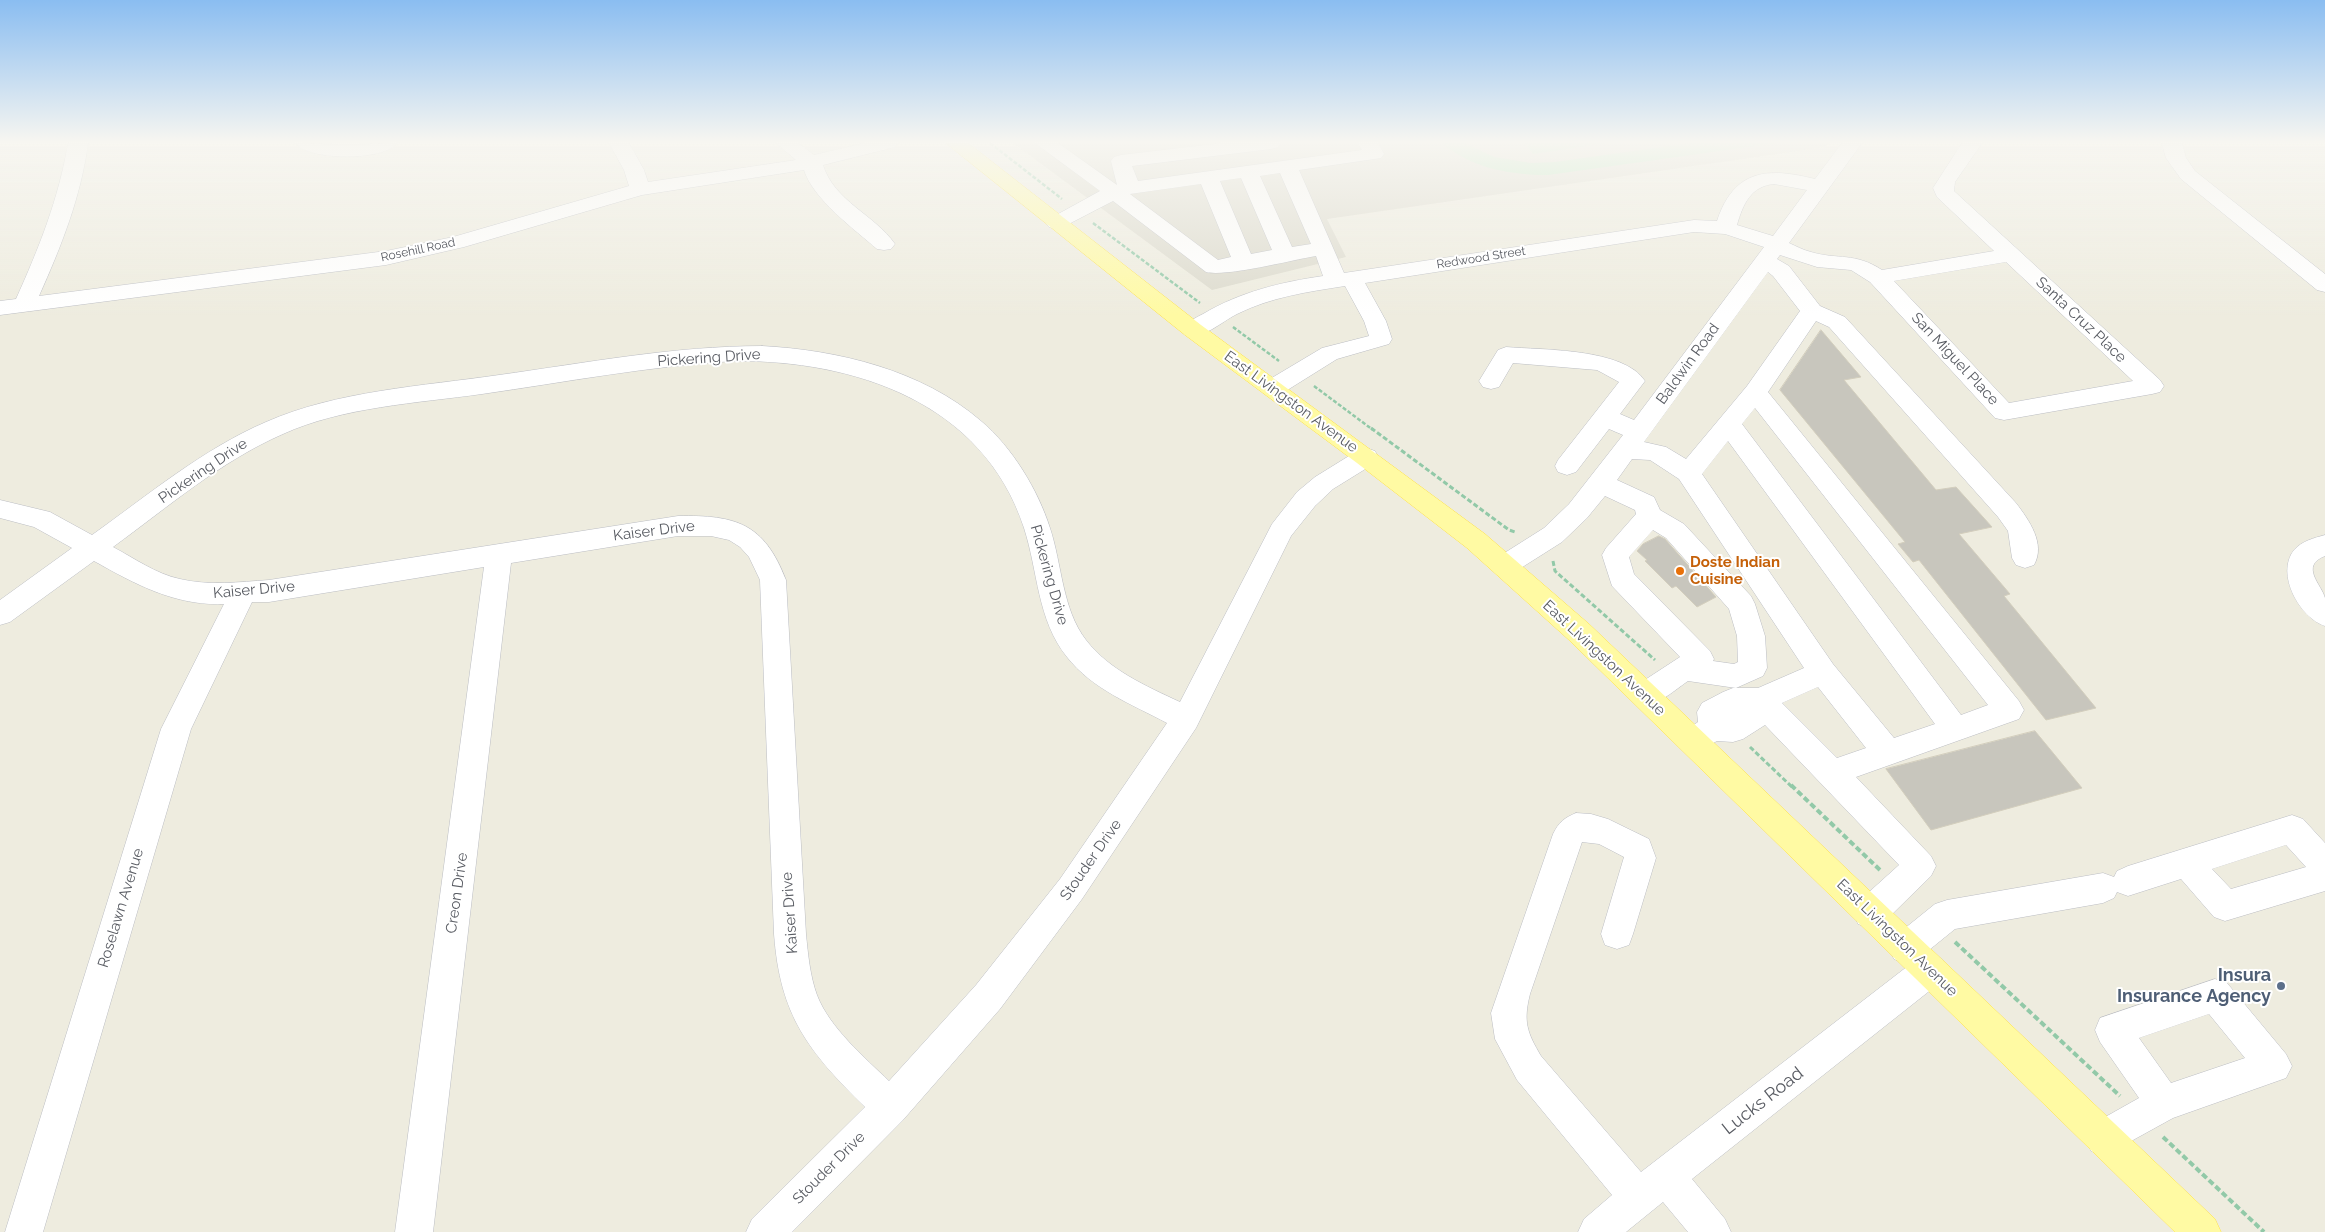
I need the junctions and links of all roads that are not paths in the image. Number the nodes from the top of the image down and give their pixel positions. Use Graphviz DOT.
graph roads {
  1 [pos="66,200"];
  2 [pos="600,200"];
  3 [pos="836,200"];
  4 [pos="1028,200"];
  5 [pos="1101,200"];
  6 [pos="1134,200"];
  7 [pos="1218,200"];
  8 [pos="1261,200"];
  9 [pos="1303,200"];
  10 [pos="1735,200"];
  11 [pos="1809,200"];
  12 [pos="1952,200"];
  13 [pos="2219,200"];
  14 [pos="1056,223"];
  15 [pos="1725,228"];
  16 [pos="884,244"];
  17 [pos="1324,248"];
  18 [pos="1770,253"];
  19 [pos="2010,255"];
  20 [pos="1286,256"];
  21 [pos="1244,263"];
  22 [pos="1878,277"];
  23 [pos="1343,280"];
  24 [pos="2325,285"];
  25 [pos="24,305"];
  26 [pos="0,308"];
  27 [pos="1812,311"];
  28 [pos="1193,330"];
  29 [pos="1491,381"];
  30 [pos="2152,386"];
  31 [pos="1273,388"];
  32 [pos="1755,392"];
  33 [pos="1605,417"];
  34 [pos="1729,424"];
  35 [pos="1633,443"];
  36 [pos="1366,457"];
  37 [pos="1567,466"];
  38 [pos="1688,473"];
  39 [pos="1601,483"];
  40 [pos="0,509"];
  41 [pos="1650,516"];
  42 [pos="2325,545"];
  43 [pos="91,548"];
  44 [pos="499,554"];
  45 [pos="2025,558"];
  46 [pos="1504,566"];
  47 [pos="242,594"];
  48 [pos="0,614"];
  49 [pos="2325,616"];
  50 [pos="1684,669"];
  51 [pos="1823,672"];
  52 [pos="1743,673"];
  53 [pos="1644,695"];
  54 [pos="1764,699"];
  55 [pos="1186,719"];
  56 [pos="1955,730"];
  57 [pos="1703,735"];
  58 [pos="1888,753"];
  59 [pos="1832,773"];
  60 [pos="2187,863"];
  61 [pos="2325,865"];
  62 [pos="2325,876"];
  63 [pos="1870,913"];
  64 [pos="1617,934"];
  65 [pos="1918,959"];
  66 [pos="2164,1103"];
  67 [pos="890,1107"];
  68 [pos="2104,1138"];
  69 [pos="1653,1187"];
  70 [pos="24,1232"];
  71 [pos="414,1232"];
  72 [pos="765,1232"];
  73 [pos="1597,1232"];
  74 [pos="1712,1232"];
  75 [pos="2202,1232"];
  1 -- 25 [label="street"];
  2 -- 25 [label="street, Rosehill Road"];
  3 -- 16 [label="street"];
  4 -- 14 [label="main road, East Livingston Avenue"];
  5 -- 14 [label="street"];
  6 -- 21 [label="street"];
  7 -- 21 [label="street"];
  8 -- 20 [label="street"];
  9 -- 17 [label="street"];
  10 -- 15 [label="street"];
  11 -- 18 [label="street, Baldwin Road"];
  12 -- 19 [label="street, Santa Cruz Place"];
  13 -- 24 [label="street"];
  14 -- 28 [label="main road, East Livingston Avenue"];
  15 -- 18 [label="street, Redwood Street"];
  15 -- 23 [label="street, Redwood Street"];
  17 -- 20 [label="street"];
  17 -- 23 [label="street"];
  18 -- 22 [label="street, San Miguel Place"];
  18 -- 27 [label="street"];
  18 -- 35 [label="street, Baldwin Road"];
  19 -- 22 [label="street"];
  19 -- 30 [label="street, Santa Cruz Place"];
  20 -- 21 [label="street"];
  22 -- 30 [label="street, San Miguel Place"];
  23 -- 28 [label="street, Redwood Street"];
  23 -- 31 [label="street"];
  25 -- 26 [label="street, Rosehill Road"];
  27 -- 32 [label="street"];
  27 -- 45 [label="street"];
  28 -- 31 [label="main road, East Livingston Avenue"];
  29 -- 33 [label="street"];
  31 -- 36 [label="main road, East Livingston Avenue"];
  32 -- 34 [label="street"];
  32 -- 56 [label="street"];
  33 -- 35 [label="street"];
  33 -- 37 [label="street"];
  34 -- 38 [label="street"];
  34 -- 56 [label="street"];
  35 -- 38 [label="street"];
  35 -- 39 [label="street, Baldwin Road"];
  36 -- 46 [label="main road, East Livingston Avenue"];
  36 -- 55 [label="street, Stouder Drive"];
  38 -- 51 [label="street"];
  39 -- 41 [label="street"];
  39 -- 46 [label="street, Baldwin Road"];
  40 -- 43 [label="street, Kaiser Drive"];
  41 -- 50 [label="street"];
  41 -- 52 [label="street"];
  42 -- 49 [label="street"];
  43 -- 47 [label="street, Kaiser Drive"];
  43 -- 48 [label="street, Pickering Drive"];
  43 -- 55 [label="street, Pickering Drive"];
  44 -- 47 [label="street, Kaiser Drive"];
  44 -- 67 [label="street, Kaiser Drive"];
  44 -- 71 [label="street, Creon Drive"];
  46 -- 53 [label="main road, East Livingston Avenue"];
  47 -- 70 [label="street, Roselawn Avenue"];
  50 -- 52 [label="street"];
  50 -- 53 [label="street"];
  51 -- 54 [label="street"];
  51 -- 58 [label="street"];
  52 -- 54 [label="street"];
  53 -- 57 [label="main road, East Livingston Avenue"];
  54 -- 57 [label="street"];
  54 -- 59 [label="street"];
  55 -- 67 [label="street, Stouder Drive"];
  56 -- 58 [label="street"];
  57 -- 63 [label="main road, East Livingston Avenue"];
  58 -- 59 [label="street"];
  59 -- 63 [label="street"];
  60 -- 61 [label="street, Lucks Road"];
  60 -- 62 [label="street"];
  60 -- 65 [label="street, Lucks Road"];
  63 -- 65 [label="main road, East Livingston Avenue"];
  64 -- 69 [label="street"];
  65 -- 68 [label="main road, East Livingston Avenue"];
  65 -- 69 [label="street, Lucks Road"];
  66 -- 68 [label="street"];
  67 -- 72 [label="street, Stouder Drive"];
  68 -- 75 [label="main road, East Livingston Avenue"];
  69 -- 73 [label="street, Lucks Road"];
  69 -- 74 [label="street"];
}
